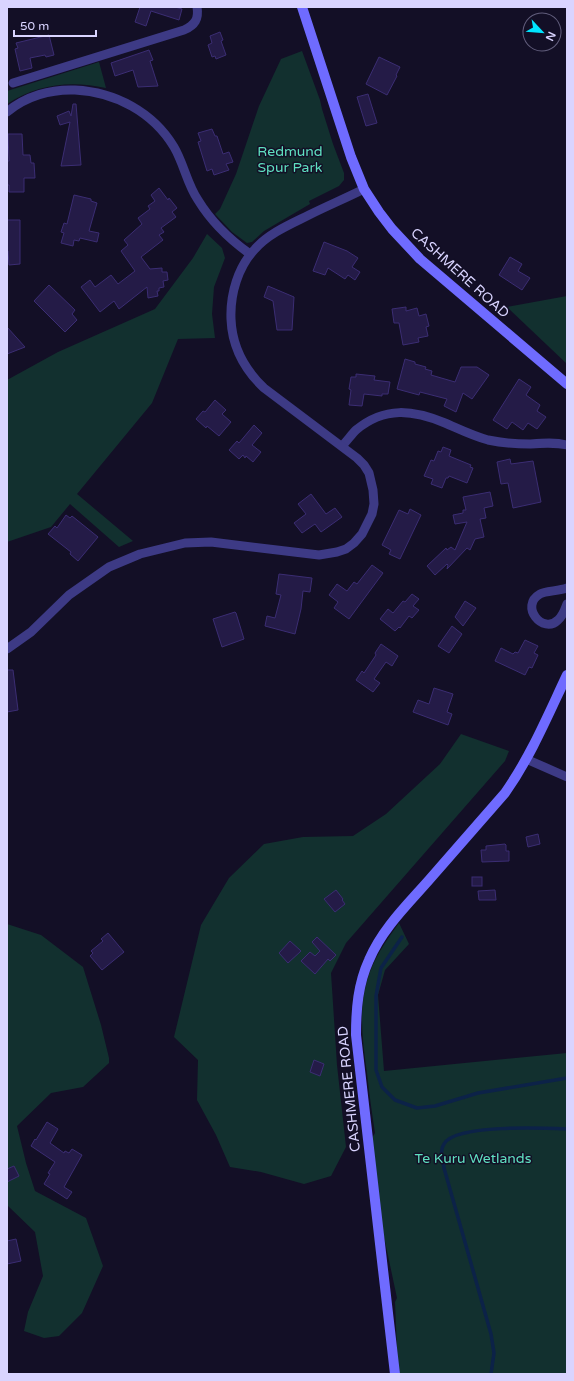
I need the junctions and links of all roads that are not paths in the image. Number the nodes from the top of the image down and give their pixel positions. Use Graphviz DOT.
graph roads {
  1 [pos="197,7"];
  2 [pos="302,7"];
  3 [pos="13,83"];
  4 [pos="7,112"];
  5 [pos="364,189"];
  6 [pos="250,254"];
  7 [pos="567,384"];
  8 [pos="567,445"];
  9 [pos="342,446"];
  10 [pos="567,588"];
  11 [pos="567,604"];
  12 [pos="7,649"];
  13 [pos="567,675"];
  14 [pos="526,759"];
  15 [pos="567,777"];
  16 [pos="395,1374"];
  1 -- 3 [label="street"];
  2 -- 5 [label="street, CASHMERE ROAD"];
  4 -- 6 [label="street"];
  5 -- 6 [label="street"];
  5 -- 7 [label="street, CASHMERE ROAD"];
  6 -- 9 [label="street"];
  8 -- 9 [label="street"];
  9 -- 12 [label="street"];
  10 -- 11 [label="street"];
  13 -- 14 [label="street, CASHMERE ROAD"];
  14 -- 15 [label="street"];
  14 -- 16 [label="street, CASHMERE ROAD"];
}
